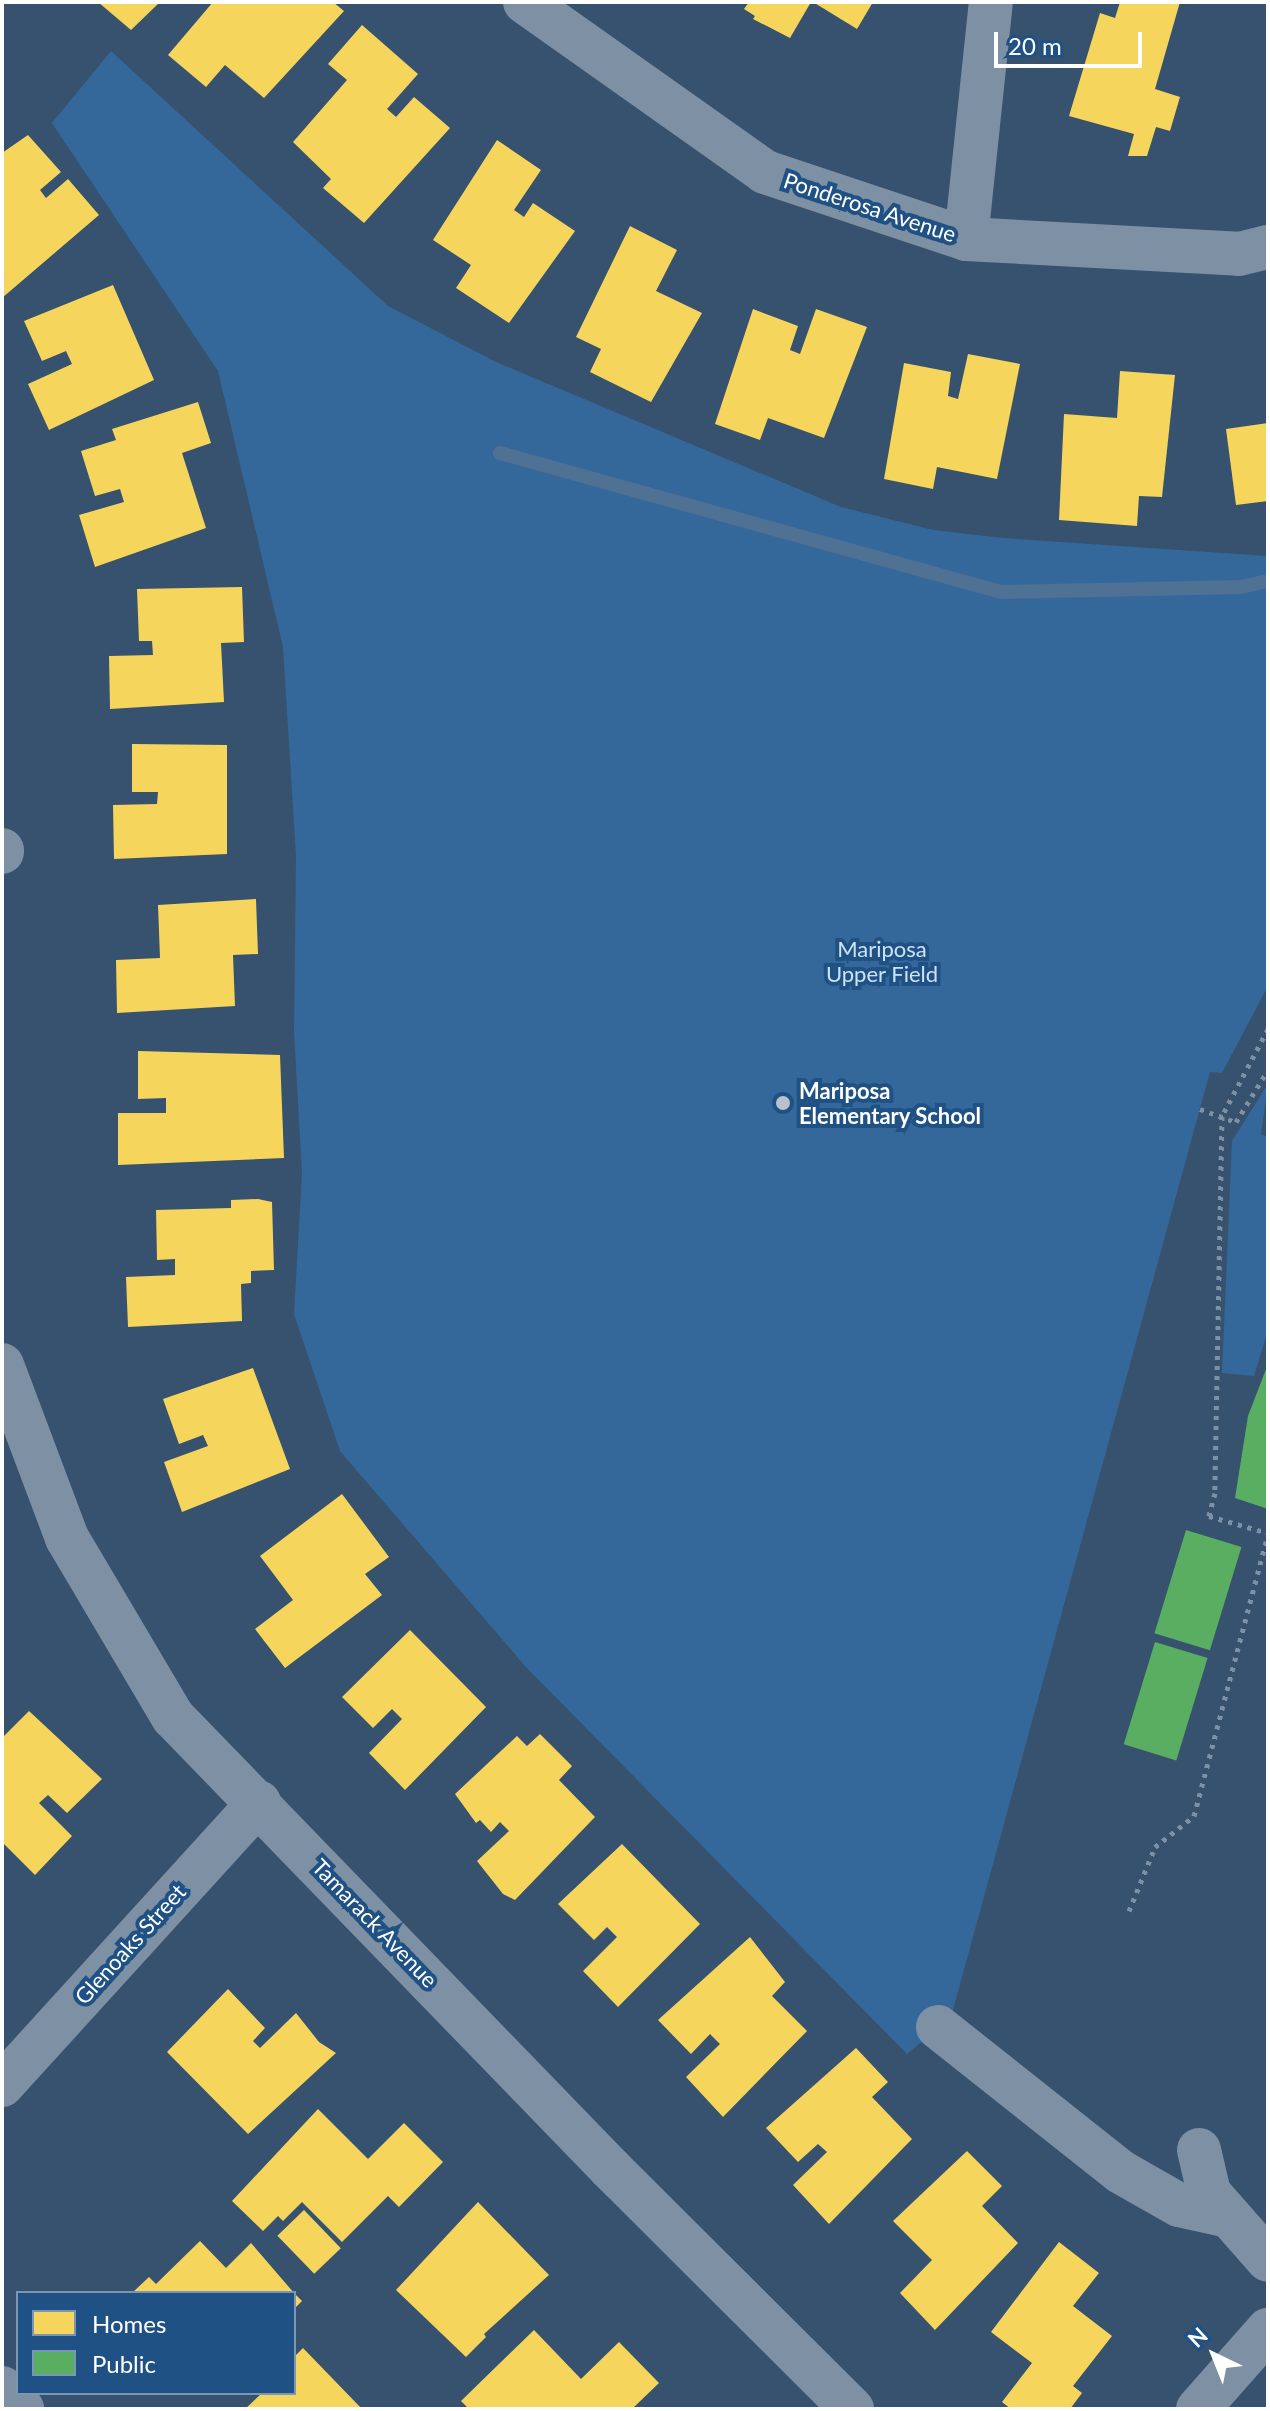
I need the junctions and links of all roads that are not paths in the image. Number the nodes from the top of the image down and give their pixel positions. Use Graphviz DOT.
graph roads {
  1 [pos="525,2"];
  2 [pos="991,2"];
  3 [pos="966,239"];
  4 [pos="1268,247"];
  5 [pos="2,1365"];
  6 [pos="259,1803"];
  7 [pos="938,2027"];
  8 [pos="2,2085"];
  9 [pos="1199,2150"];
  10 [pos="1229,2216"];
  11 [pos="1268,2260"];
  12 [pos="1268,2330"];
  13 [pos="2,2388"];
  14 [pos="22,2409"];
  15 [pos="852,2409"];
  16 [pos="1198,2409"];
  1 -- 3 [label="street, Ponderosa Avenue"];
  2 -- 3 [label="street"];
  3 -- 4 [label="street, Ponderosa Avenue"];
  5 -- 6 [label="street, Tamarack Avenue"];
  6 -- 8 [label="street, Glenoaks Street"];
  6 -- 15 [label="street, Tamarack Avenue"];
  7 -- 10 [label="street"];
  9 -- 10 [label="street"];
  10 -- 11 [label="street"];
  12 -- 16 [label="street"];
  13 -- 14 [label="street"];
}
